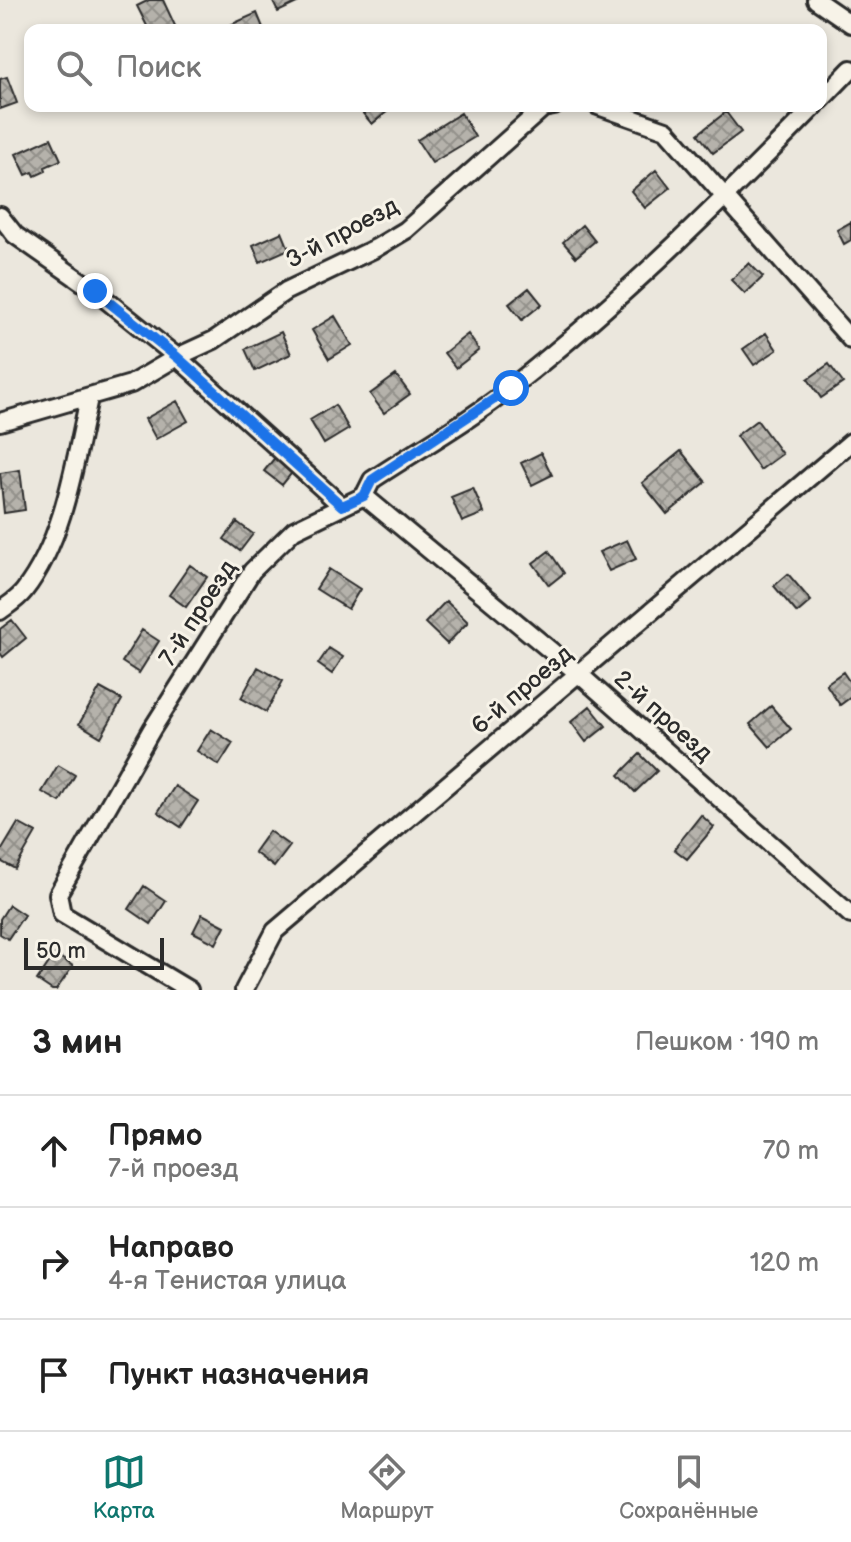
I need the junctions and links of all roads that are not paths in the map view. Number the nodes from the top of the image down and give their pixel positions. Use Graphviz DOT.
graph roads {
  1 [pos="816,0"];
  2 [pos="851,24"];
  3 [pos="851,69"];
  4 [pos="827,94"];
  5 [pos="539,112"];
  6 [pos="615,112"];
  7 [pos="809,112"];
  8 [pos="726,197"];
  9 [pos="0,216"];
  10 [pos="851,340"];
  11 [pos="177,357"];
  12 [pos="89,398"];
  13 [pos="0,422"];
  14 [pos="851,442"];
  15 [pos="364,496"];
  16 [pos="342,506"];
  17 [pos="0,611"];
  18 [pos="579,674"];
  19 [pos="851,915"];
  20 [pos="189,990"];
  21 [pos="244,990"];
  1 -- 2 [label="street"];
  3 -- 4 [label="street"];
  5 -- 11 [label="street, 3-й проезд"];
  6 -- 8 [label="street"];
  7 -- 8 [label="street, 7-й проезд"];
  8 -- 10 [label="street"];
  8 -- 15 [label="street, 7-й проезд"];
  9 -- 11 [label="street"];
  11 -- 12 [label="street, 3-й проезд"];
  11 -- 16 [label="street"];
  12 -- 13 [label="street, 3-й проезд"];
  12 -- 17 [label="street"];
  14 -- 18 [label="street, 6-й проезд"];
  15 -- 16 [label="street, 7-й проезд"];
  15 -- 18 [label="street, 2-й проезд"];
  16 -- 20 [label="street, 7-й проезд"];
  18 -- 19 [label="street, 2-й проезд"];
  18 -- 21 [label="street, 6-й проезд"];
}
